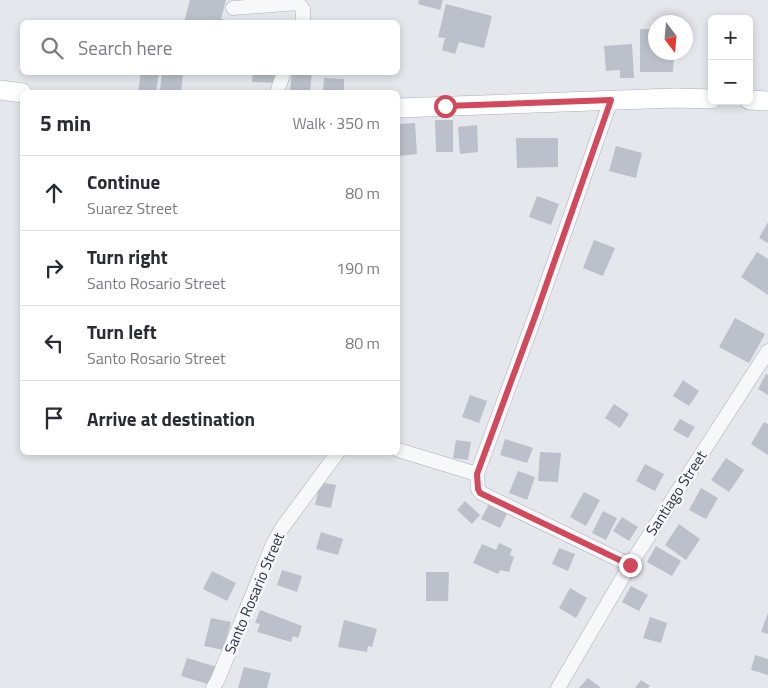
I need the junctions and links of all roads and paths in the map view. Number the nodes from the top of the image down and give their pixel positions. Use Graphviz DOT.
graph roads {
  1 [pos="233,8"];
  2 [pos="303,20"];
  3 [pos="283,75"];
  4 [pos="0,90"];
  5 [pos="278,90"];
  6 [pos="20,93"];
  7 [pos="708,99"];
  8 [pos="611,100"];
  9 [pos="753,100"];
  10 [pos="768,100"];
  11 [pos="400,108"];
  12 [pos="768,351"];
  13 [pos="400,451"];
  14 [pos="336,455"];
  15 [pos="477,474"];
  16 [pos="630,565"];
  17 [pos="216,685"];
  18 [pos="558,688"];
  1 -- 2 [label="street"];
  3 -- 5 [label="street"];
  4 -- 6 [label="street"];
  7 -- 8 [label="street"];
  8 -- 11 [label="street"];
  8 -- 15 [label="street"];
  9 -- 10 [label="street"];
  12 -- 16 [label="street, Santiago Street"];
  13 -- 15 [label="street"];
  14 -- 17 [label="street, Santo Rosario Street"];
  15 -- 16 [label="street"];
  16 -- 18 [label="street, Santiago Street"];
}
